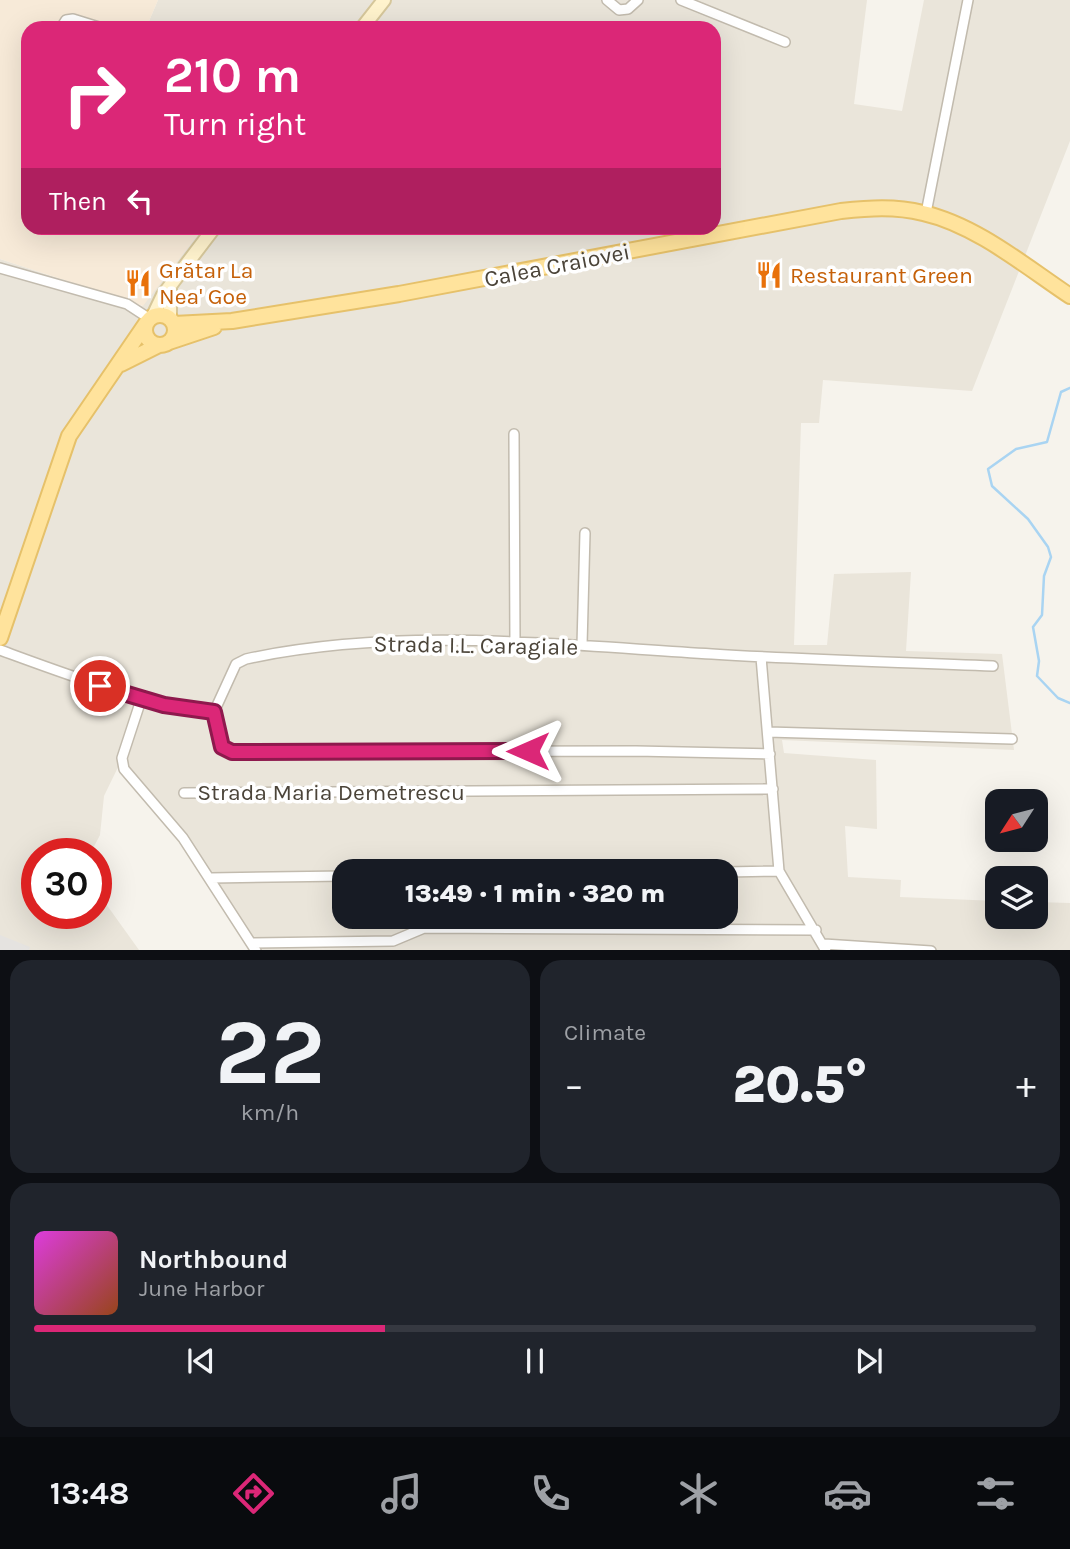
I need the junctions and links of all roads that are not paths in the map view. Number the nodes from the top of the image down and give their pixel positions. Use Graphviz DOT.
graph roads {
  1 [pos="384,0"];
  2 [pos="607,0"];
  3 [pos="638,0"];
  4 [pos="681,0"];
  5 [pos="968,0"];
  6 [pos="368,21"];
  7 [pos="785,42"];
  8 [pos="926,214"];
  9 [pos="721,234"];
  10 [pos="208,235"];
  11 [pos="713,235"];
  12 [pos="0,268"];
  13 [pos="170,284"];
  14 [pos="1070,296"];
  15 [pos="150,319"];
  16 [pos="172,321"];
  17 [pos="232,321"];
  18 [pos="164,344"];
  19 [pos="120,365"];
  20 [pos="514,434"];
  21 [pos="585,533"];
  22 [pos="0,638"];
  23 [pos="515,643"];
  24 [pos="582,645"];
  25 [pos="0,650"];
  26 [pos="761,657"];
  27 [pos="993,666"];
  28 [pos="141,700"];
  29 [pos="214,712"];
  30 [pos="768,732"];
  31 [pos="1013,739"];
  32 [pos="770,754"];
  33 [pos="773,789"];
  34 [pos="184,793"];
  35 [pos="738,872"];
  36 [pos="779,872"];
  37 [pos="332,876"];
  38 [pos="211,878"];
  39 [pos="817,930"];
  40 [pos="254,947"];
  41 [pos="825,947"];
  42 [pos="931,950"];
  1 -- 6 [label="main road"];
  2 -- 3 [label="street"];
  4 -- 7 [label="street"];
  5 -- 8 [label="street"];
  8 -- 9 [label="main road, Calea Craiovei"];
  8 -- 14 [label="main road, Calea Craiovei"];
  10 -- 13 [label="main road"];
  11 -- 17 [label="main road, Calea Craiovei"];
  12 -- 15 [label="street"];
  13 -- 15 [label="main road"];
  13 -- 16 [label="main road"];
  15 -- 16 [label="main road, Calea Craiovei"];
  15 -- 18 [label="main road"];
  15 -- 19 [label="main road, Calea Craiovei"];
  16 -- 17 [label="main road, Calea Craiovei"];
  16 -- 18 [label="main road"];
  17 -- 18 [label="main road, Calea Craiovei"];
  18 -- 19 [label="main road, Calea Craiovei"];
  19 -- 22 [label="main road, Calea Craiovei"];
  20 -- 23 [label="street"];
  21 -- 24 [label="street"];
  23 -- 24 [label="street, Strada I.L. Caragiale"];
  23 -- 29 [label="street, Strada I.L. Caragiale"];
  24 -- 26 [label="street, Strada I.L. Caragiale"];
  25 -- 28 [label="street"];
  26 -- 27 [label="street, Strada I.L. Caragiale"];
  26 -- 30 [label="street"];
  28 -- 29 [label="street"];
  28 -- 38 [label="street"];
  29 -- 32 [label="street"];
  30 -- 31 [label="street"];
  30 -- 32 [label="street"];
  32 -- 33 [label="street"];
  33 -- 34 [label="street, Strada Maria Demetrescu"];
  33 -- 36 [label="street"];
  35 -- 36 [label="street"];
  36 -- 39 [label="street"];
  37 -- 38 [label="street"];
  38 -- 40 [label="street"];
  39 -- 40 [label="street"];
  39 -- 41 [label="street"];
  41 -- 42 [label="street"];
}
